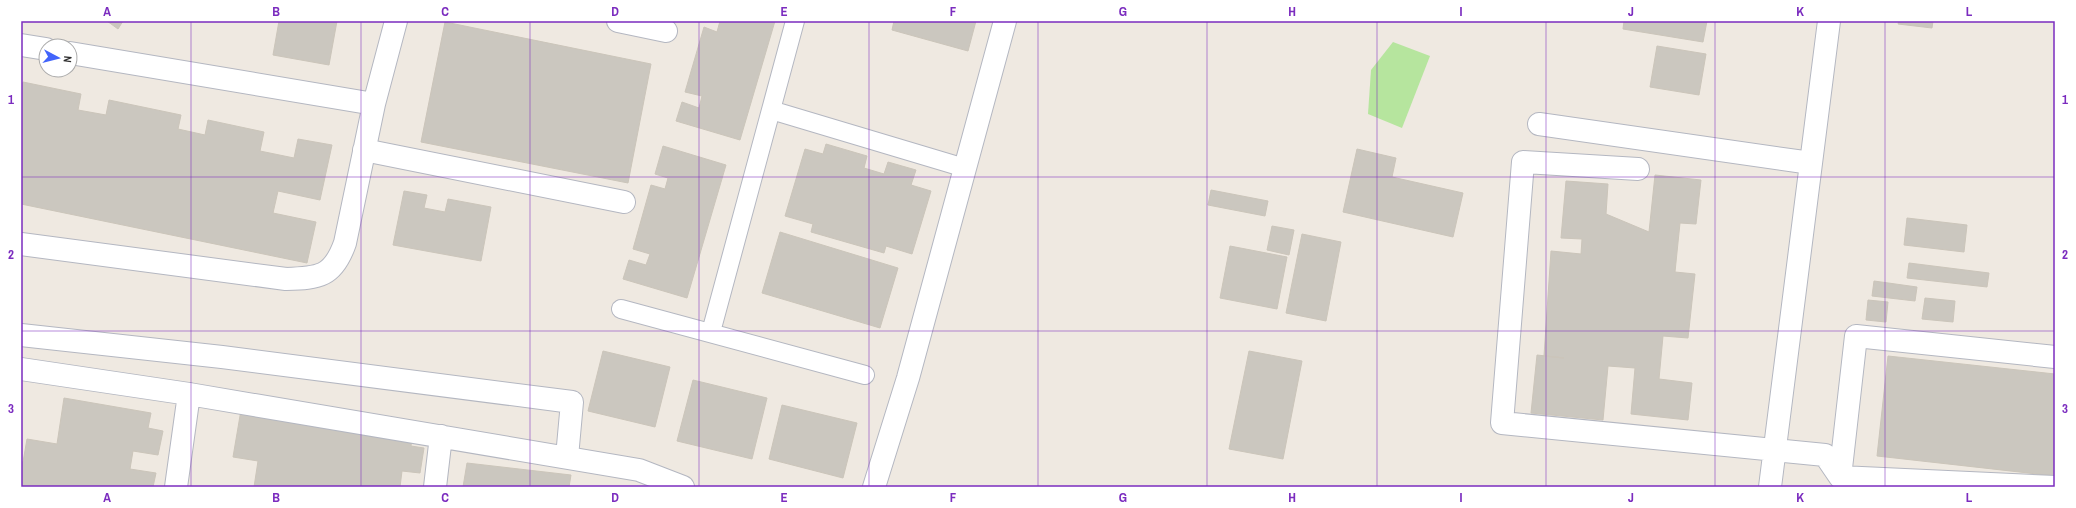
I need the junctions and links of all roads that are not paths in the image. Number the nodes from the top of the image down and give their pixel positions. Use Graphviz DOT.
graph roads {
  1 [pos="396,21"];
  2 [pos="618,21"];
  3 [pos="795,21"];
  4 [pos="1005,21"];
  5 [pos="1829,21"];
  6 [pos="666,31"];
  7 [pos="21,45"];
  8 [pos="38,48"];
  9 [pos="78,54"];
  10 [pos="374,104"];
  11 [pos="771,110"];
  12 [pos="1539,124"];
  13 [pos="364,150"];
  14 [pos="1811,163"];
  15 [pos="965,168"];
  16 [pos="1638,170"];
  17 [pos="624,202"];
  18 [pos="21,244"];
  19 [pos="621,309"];
  20 [pos="711,332"];
  21 [pos="21,335"];
  22 [pos="2055,357"];
  23 [pos="21,369"];
  24 [pos="865,375"];
  25 [pos="189,394"];
  26 [pos="441,436"];
  27 [pos="1775,450"];
  28 [pos="567,458"];
  29 [pos="1840,477"];
  30 [pos="638,478"];
  31 [pos="176,487"];
  32 [pos="435,487"];
  33 [pos="683,487"];
  34 [pos="874,487"];
  35 [pos="1770,487"];
  36 [pos="2055,487"];
  1 -- 10 [label="street"];
  2 -- 6 [label="street"];
  3 -- 11 [label="lane"];
  4 -- 15 [label="street"];
  5 -- 14 [label="street"];
  7 -- 8 [label="street"];
  9 -- 10 [label="street"];
  10 -- 13 [label="street"];
  11 -- 15 [label="lane"];
  11 -- 20 [label="lane"];
  12 -- 14 [label="street"];
  13 -- 17 [label="street"];
  13 -- 18 [label="street"];
  14 -- 27 [label="street"];
  15 -- 34 [label="street"];
  16 -- 27 [label="street"];
  19 -- 20 [label="lane"];
  20 -- 24 [label="lane"];
  21 -- 28 [label="street"];
  22 -- 29 [label="street"];
  23 -- 25 [label="street"];
  25 -- 26 [label="street"];
  25 -- 31 [label="street"];
  26 -- 28 [label="street"];
  26 -- 32 [label="street"];
  27 -- 29 [label="street"];
  27 -- 35 [label="street"];
  28 -- 30 [label="street"];
  29 -- 36 [label="street"];
  30 -- 33 [label="street"];
}
